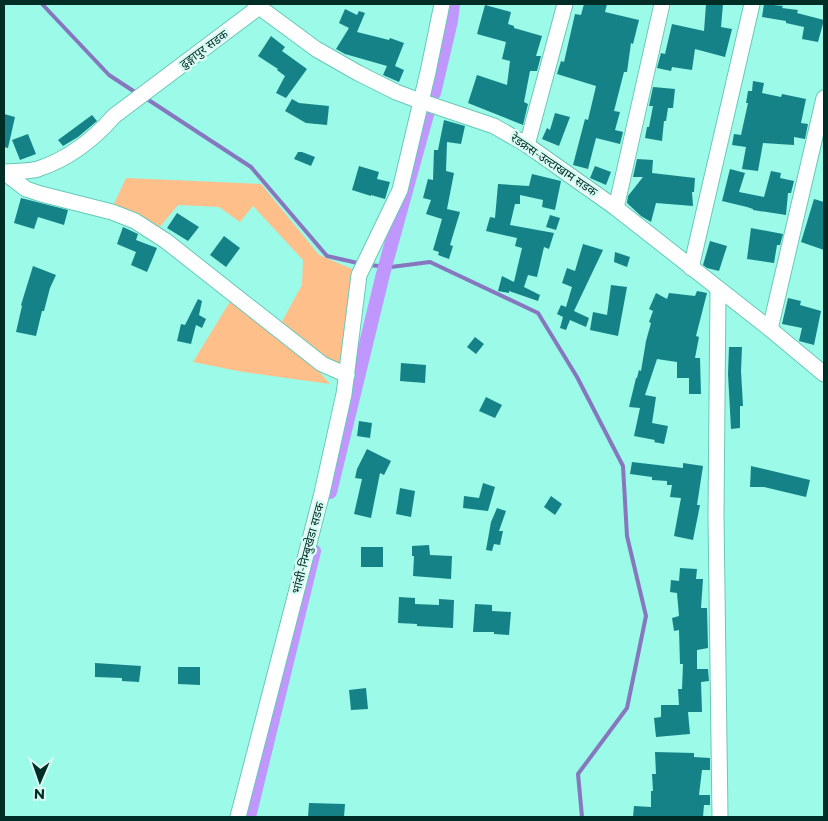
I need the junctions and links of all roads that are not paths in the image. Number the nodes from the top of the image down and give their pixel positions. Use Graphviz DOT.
graph roads {
  1 [pos="442,4"];
  2 [pos="565,4"];
  3 [pos="662,4"];
  4 [pos="752,4"];
  5 [pos="257,5"];
  6 [pos="824,98"];
  7 [pos="420,101"];
  8 [pos="527,145"];
  9 [pos="4,172"];
  10 [pos="616,208"];
  11 [pos="691,268"];
  12 [pos="718,289"];
  13 [pos="770,329"];
  14 [pos="824,374"];
  15 [pos="347,375"];
  16 [pos="238,817"];
  17 [pos="720,817"];
  1 -- 7 [label="street"];
  2 -- 8 [label="street"];
  3 -- 10 [label="street"];
  4 -- 11 [label="street"];
  5 -- 7 [label="street, रेडक्रस-उल्टाखाम सडक"];
  5 -- 9 [label="street, ढुङ्गापुर सडक"];
  6 -- 13 [label="street"];
  7 -- 8 [label="street, रेडक्रस-उल्टाखाम सडक"];
  7 -- 15 [label="street, भांसी-निम्बुखेडा सडक"];
  8 -- 10 [label="street, रेडक्रस-उल्टाखाम सडक"];
  9 -- 15 [label="street"];
  10 -- 11 [label="street, रेडक्रस-उल्टाखाम सडक"];
  11 -- 12 [label="street, रेडक्रस-उल्टाखाम सडक"];
  12 -- 13 [label="street, रेडक्रस-उल्टाखाम सडक"];
  12 -- 17 [label="street"];
  13 -- 14 [label="street, रेडक्रस-उल्टाखाम सडक"];
  15 -- 16 [label="street, भांसी-निम्बुखेडा सडक"];
}
